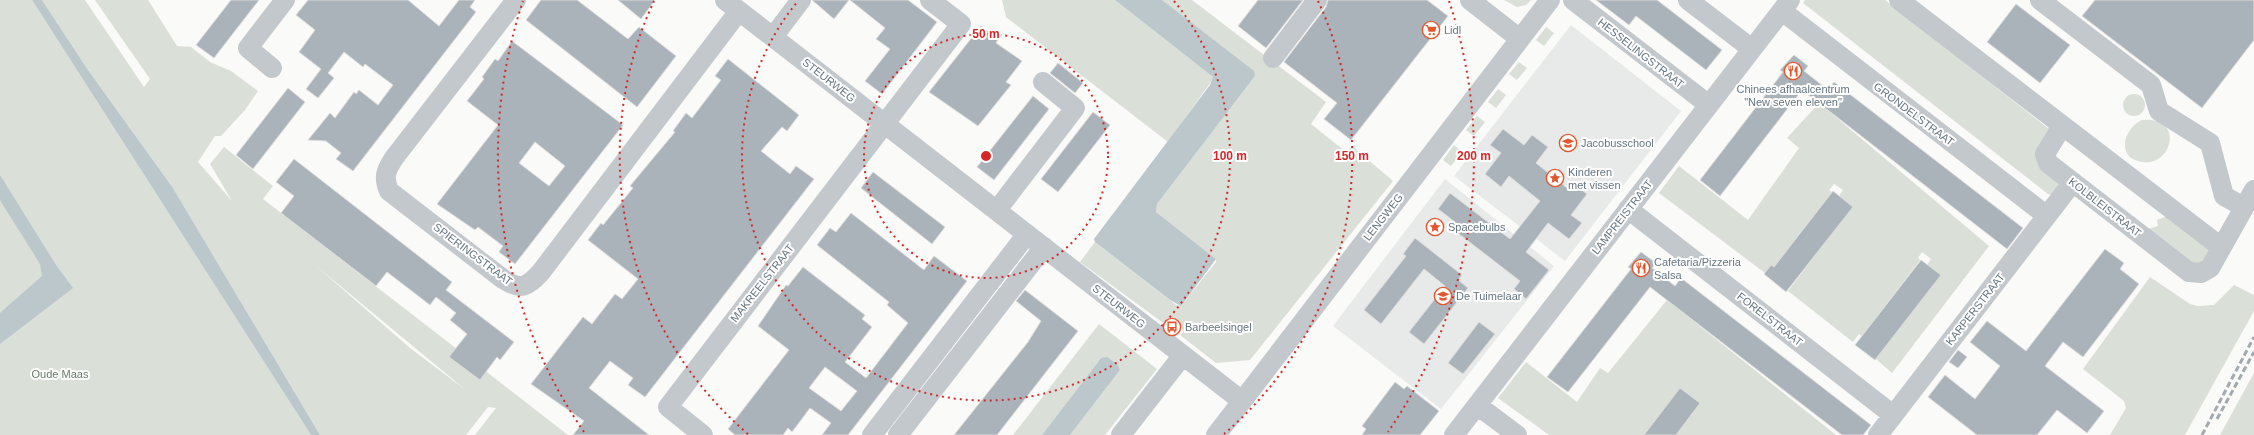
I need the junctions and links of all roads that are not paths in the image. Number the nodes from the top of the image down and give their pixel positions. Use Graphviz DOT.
graph roads {
  1 [pos="285,0"];
  2 [pos="516,0"];
  3 [pos="801,0"];
  4 [pos="930,0"];
  5 [pos="1317,0"];
  6 [pos="1470,0"];
  7 [pos="1550,0"];
  8 [pos="1572,0"];
  9 [pos="1688,0"];
  10 [pos="1899,0"];
  11 [pos="2040,0"];
  12 [pos="732,5"];
  13 [pos="1786,6"];
  14 [pos="773,37"];
  15 [pos="1520,39"];
  16 [pos="1752,50"];
  17 [pos="1273,58"];
  18 [pos="272,68"];
  19 [pos="1043,82"];
  20 [pos="1709,105"];
  21 [pos="884,123"];
  22 [pos="2059,123"];
  23 [pos="2073,182"];
  24 [pos="2254,190"];
  25 [pos="2244,207"];
  26 [pos="1628,209"];
  27 [pos="997,210"];
  28 [pos="2047,216"];
  29 [pos="1027,234"];
  30 [pos="1044,247"];
  31 [pos="2221,247"];
  32 [pos="1183,355"];
  33 [pos="1242,401"];
  34 [pos="1477,404"];
  35 [pos="1893,415"];
  36 [pos="703,435"];
  37 [pos="872,435"];
  38 [pos="898,435"];
  39 [pos="1121,435"];
  40 [pos="1216,435"];
  41 [pos="1454,435"];
  42 [pos="1517,435"];
  43 [pos="1878,435"];
  1 -- 18 [label="street"];
  2 -- 12 [label="street, SPIERINGSTRAAT"];
  3 -- 14 [label="street"];
  4 -- 21 [label="street"];
  5 -- 17 [label="street"];
  6 -- 15 [label="street"];
  7 -- 15 [label="street, LENGWEG"];
  8 -- 20 [label="street, HESSELINGSTRAAT"];
  9 -- 16 [label="street"];
  10 -- 22 [label="street"];
  11 -- 25 [label="street"];
  12 -- 14 [label="street, STEURWEG"];
  13 -- 16 [label="street, LAMPREISTRAAT"];
  13 -- 28 [label="street, GRONDELSTRAAT"];
  14 -- 21 [label="street, STEURWEG"];
  15 -- 33 [label="street, LENGWEG"];
  16 -- 20 [label="street, LAMPREISTRAAT"];
  19 -- 27 [label="street"];
  20 -- 26 [label="street, LAMPREISTRAAT"];
  21 -- 27 [label="street, STEURWEG"];
  21 -- 36 [label="street, MAKREELSTRAAT"];
  22 -- 23 [label="street, KOLBLEISTRAAT"];
  22 -- 31 [label="street"];
  23 -- 28 [label="street, KARPERSTRAAT"];
  23 -- 31 [label="street, KOLBLEISTRAAT"];
  24 -- 25 [label="street"];
  25 -- 31 [label="street"];
  26 -- 34 [label="street, LAMPREISTRAAT"];
  26 -- 35 [label="street, FORELSTRAAT"];
  27 -- 29 [label="street, STEURWEG"];
  28 -- 35 [label="street, KARPERSTRAAT"];
  29 -- 30 [label="street, STEURWEG"];
  29 -- 37 [label="street"];
  30 -- 32 [label="street, STEURWEG"];
  30 -- 38 [label="street"];
  32 -- 33 [label="street, STEURWEG"];
  32 -- 39 [label="street"];
  33 -- 40 [label="street, LENGWEG"];
  34 -- 41 [label="street, LAMPREISTRAAT"];
  34 -- 42 [label="street"];
  35 -- 43 [label="street, KARPERSTRAAT"];
}
